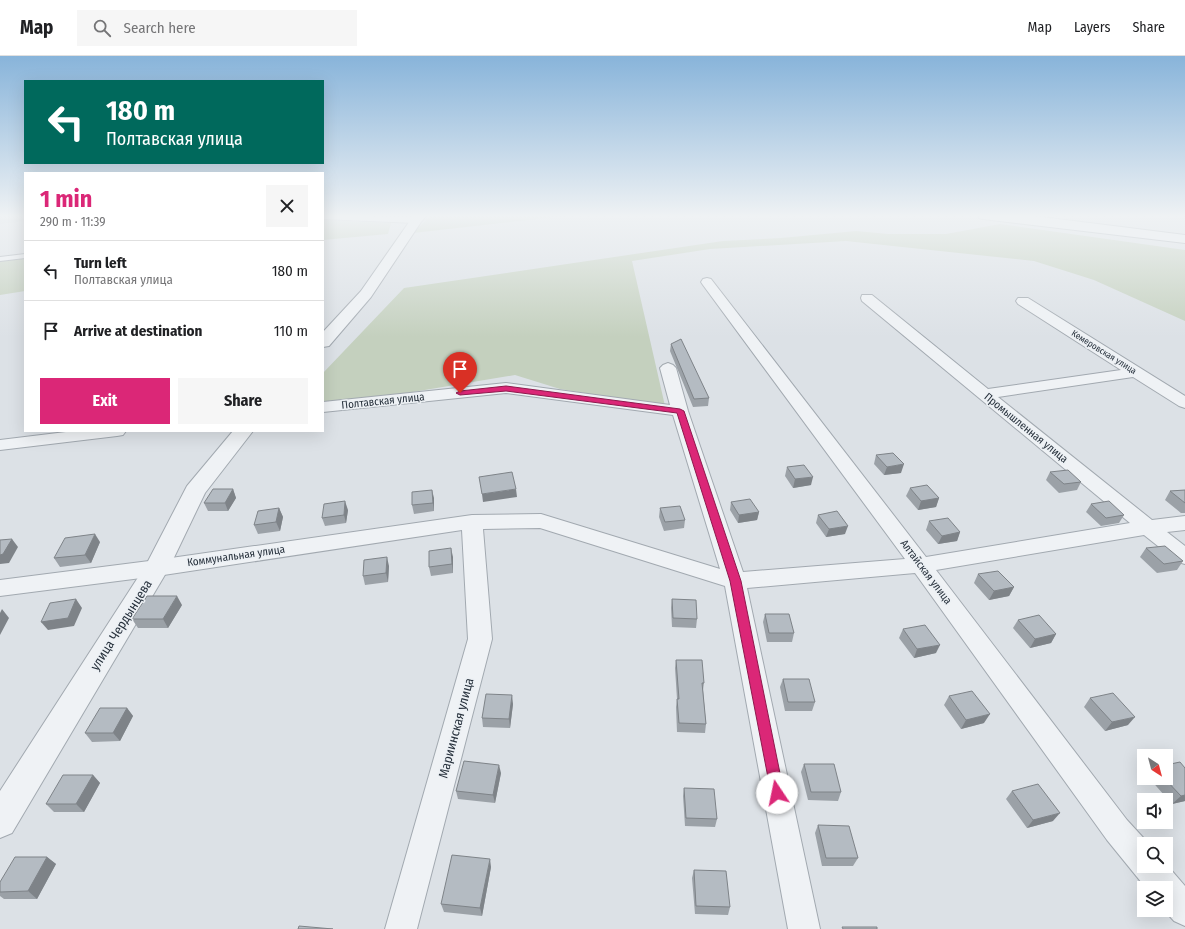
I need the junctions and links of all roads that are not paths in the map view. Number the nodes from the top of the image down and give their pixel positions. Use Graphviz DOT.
graph roads {
  1 [pos="24,256"];
  2 [pos="392,256"];
  3 [pos="0,259"];
  4 [pos="708,282"];
  5 [pos="867,298"];
  6 [pos="1023,300"];
  7 [pos="324,341"];
  8 [pos="668,368"];
  9 [pos="1136,372"];
  10 [pos="984,394"];
  11 [pos="1185,403"];
  12 [pos="324,407"];
  13 [pos="680,411"];
  14 [pos="109,432"];
  15 [pos="242,432"];
  16 [pos="0,445"];
  17 [pos="472,522"];
  18 [pos="1185,523"];
  19 [pos="1149,527"];
  20 [pos="1185,557"];
  21 [pos="921,565"];
  22 [pos="157,568"];
  23 [pos="735,581"];
  24 [pos="0,588"];
  25 [pos="0,821"];
  26 [pos="1137,854"];
  27 [pos="1154,873"];
  28 [pos="1185,910"];
  29 [pos="401,929"];
  30 [pos="804,929"];
  1 -- 3 [label="lane"];
  2 -- 7 [label="street"];
  4 -- 21 [label="street, Алтайская улица"];
  5 -- 10 [label="street, Промышленная улица"];
  6 -- 9 [label="street, Кемеровская улица"];
  8 -- 13 [label="street"];
  9 -- 10 [label="street"];
  9 -- 11 [label="street, Кемеровская улица"];
  10 -- 19 [label="street, Промышленная улица"];
  12 -- 13 [label="street, Полтавская улица"];
  13 -- 23 [label="street"];
  14 -- 16 [label="street"];
  15 -- 22 [label="street, улица Чердынцева"];
  17 -- 22 [label="street, Коммунальная улица"];
  17 -- 23 [label="street, Коммунальная улица"];
  17 -- 29 [label="street, Мариинская улица"];
  18 -- 19 [label="street"];
  19 -- 20 [label="street, Промышленная улица"];
  19 -- 21 [label="street"];
  21 -- 23 [label="street"];
  21 -- 26 [label="street, Алтайская улица"];
  22 -- 24 [label="street, Коммунальная улица"];
  22 -- 25 [label="street, улица Чердынцева"];
  23 -- 30 [label="street"];
  27 -- 28 [label="street"];
}
